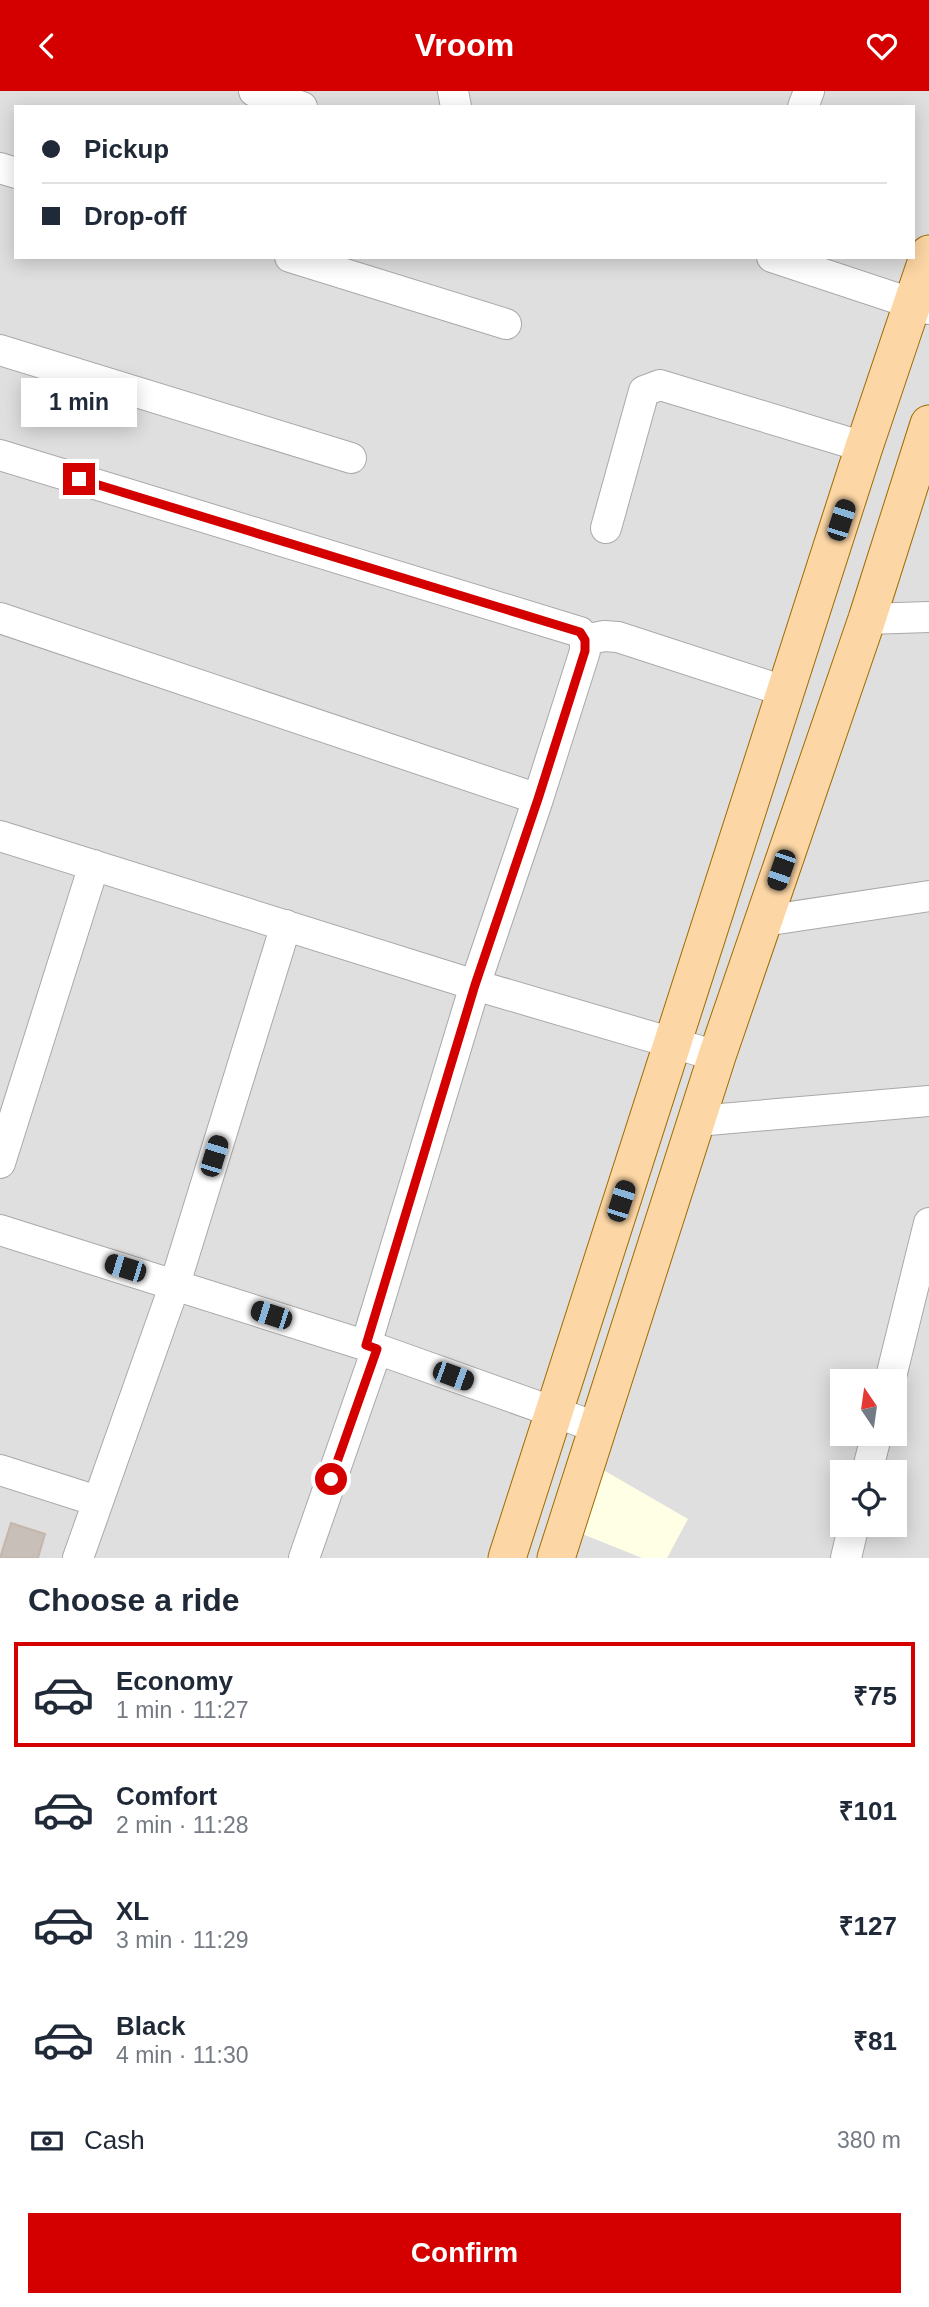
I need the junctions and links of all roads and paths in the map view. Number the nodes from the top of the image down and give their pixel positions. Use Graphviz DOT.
graph roads {
  1 [pos="254,91"];
  2 [pos="296,105"];
  3 [pos="929,254"];
  4 [pos="296,259"];
  5 [pos="778,259"];
  6 [pos="921,306"];
  7 [pos="506,324"];
  8 [pos="0,350"];
  9 [pos="929,424"];
  10 [pos="864,447"];
  11 [pos="0,455"];
  12 [pos="351,458"];
  13 [pos="606,528"];
  14 [pos="929,617"];
  15 [pos="0,618"];
  16 [pos="867,619"];
  17 [pos="585,640"];
  18 [pos="787,692"];
  19 [pos="538,799"];
  20 [pos="0,836"];
  21 [pos="94,865"];
  22 [pos="929,896"];
  23 [pos="764,921"];
  24 [pos="286,925"];
  25 [pos="475,985"];
  26 [pos="672,1044"];
  27 [pos="717,1056"];
  28 [pos="929,1101"];
  29 [pos="697,1121"];
  30 [pos="0,1163"];
  31 [pos="929,1223"];
  32 [pos="0,1230"];
  33 [pos="175,1284"];
  34 [pos="372,1347"];
  35 [pos="893,1369"];
  36 [pos="554,1412"];
  37 [pos="596,1427"];
  38 [pos="0,1470"];
  39 [pos="97,1501"];
  40 [pos="851,1537"];
  41 [pos="78,1558"];
  42 [pos="304,1558"];
  43 [pos="508,1558"];
  44 [pos="556,1558"];
  45 [pos="846,1558"];
  1 -- 2 [label="street"];
  3 -- 6 [label="main road"];
  4 -- 7 [label="street"];
  5 -- 6 [label="street"];
  6 -- 10 [label="main road"];
  8 -- 12 [label="street"];
  9 -- 16 [label="main road"];
  10 -- 13 [label="street"];
  10 -- 18 [label="main road"];
  11 -- 17 [label="street"];
  14 -- 16 [label="street"];
  15 -- 19 [label="street"];
  16 -- 23 [label="main road"];
  17 -- 18 [label="street"];
  17 -- 19 [label="street"];
  18 -- 26 [label="main road"];
  19 -- 25 [label="street"];
  20 -- 21 [label="street"];
  21 -- 24 [label="street"];
  21 -- 30 [label="street"];
  22 -- 23 [label="street"];
  23 -- 27 [label="main road"];
  24 -- 25 [label="street"];
  24 -- 33 [label="street"];
  25 -- 26 [label="street"];
  25 -- 34 [label="street"];
  26 -- 27 [label="street"];
  26 -- 36 [label="main road"];
  27 -- 29 [label="main road"];
  28 -- 29 [label="street"];
  29 -- 37 [label="main road"];
  31 -- 35 [label="street"];
  32 -- 33 [label="street"];
  33 -- 34 [label="street"];
  33 -- 39 [label="street"];
  34 -- 36 [label="street"];
  34 -- 42 [label="street"];
  36 -- 37 [label="street"];
  36 -- 43 [label="main road"];
  37 -- 44 [label="main road"];
  38 -- 39 [label="street"];
  39 -- 41 [label="street"];
  40 -- 45 [label="street"];
}
